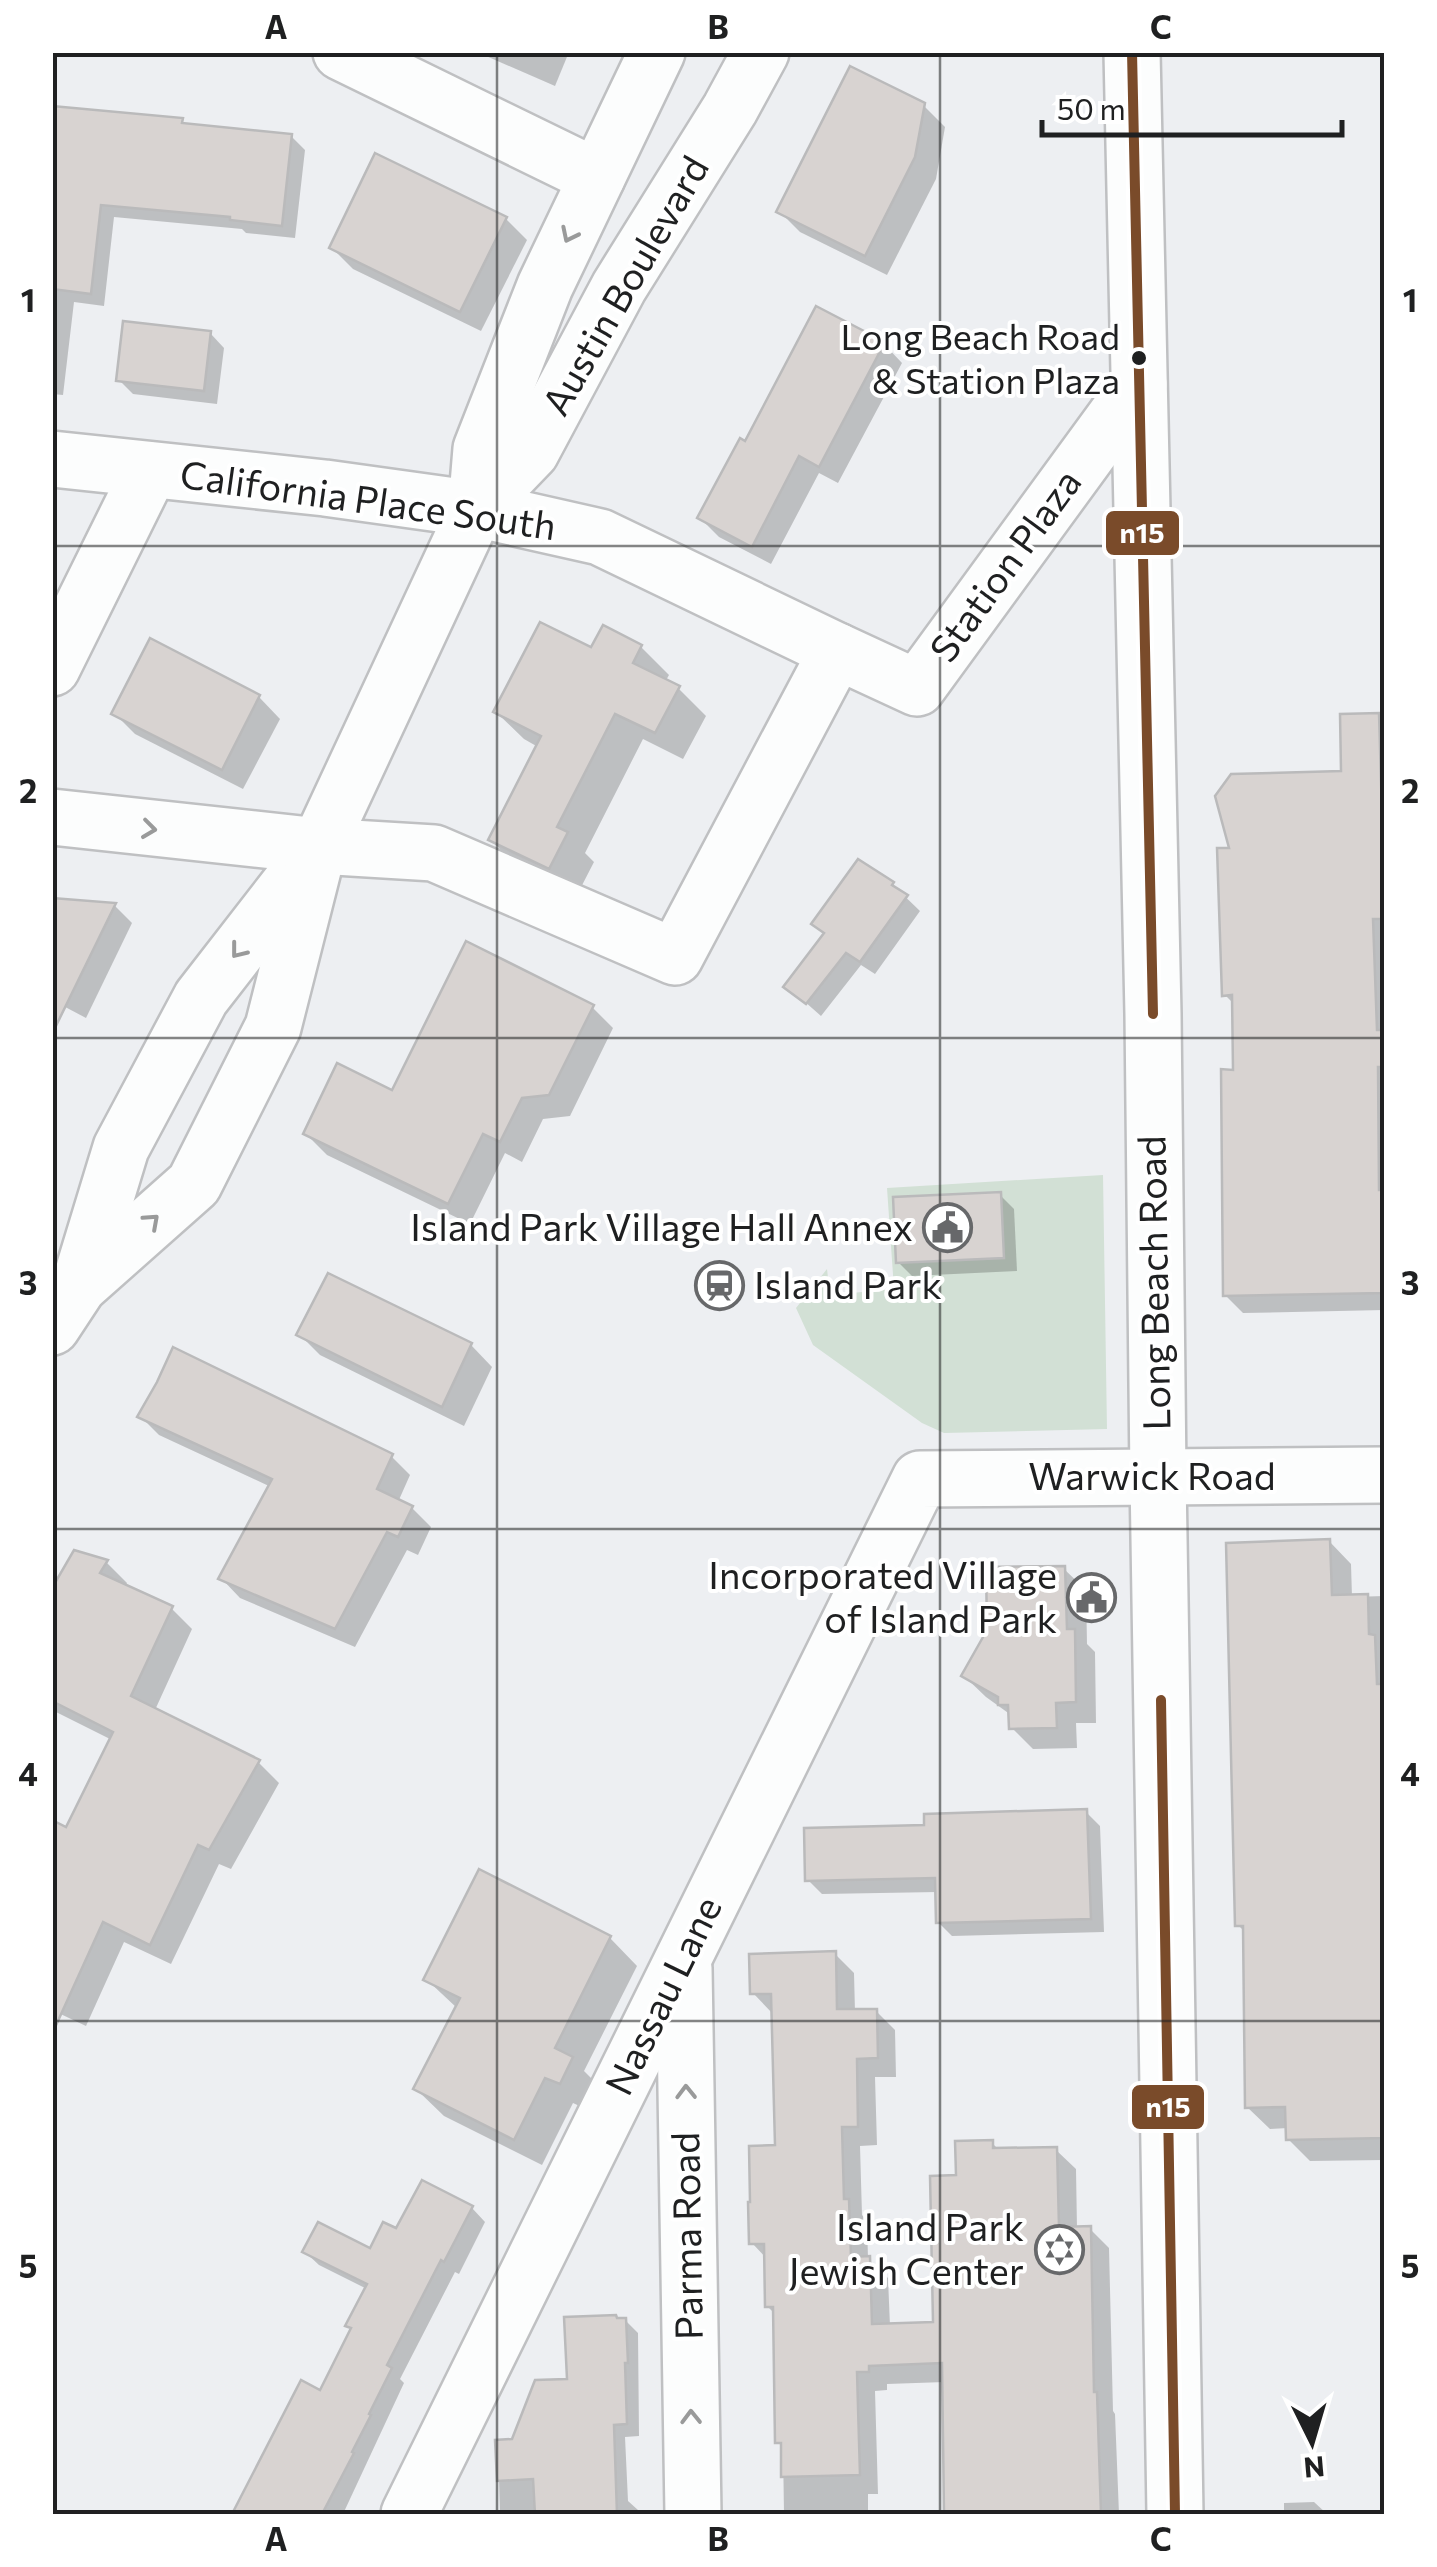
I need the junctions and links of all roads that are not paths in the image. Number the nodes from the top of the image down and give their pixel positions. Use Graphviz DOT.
graph roads {
  1 [pos="340,52"];
  2 [pos="656,52"];
  3 [pos="761,52"];
  4 [pos="1132,52"];
  5 [pos="597,177"];
  6 [pos="1139,384"];
  7 [pos="52,459"];
  8 [pos="150,470"];
  9 [pos="476,508"];
  10 [pos="837,651"];
  11 [pos="52,668"];
  12 [pos="52,818"];
  13 [pos="318,846"];
  14 [pos="61,1299"];
  15 [pos="1384,1475"];
  16 [pos="1158,1477"];
  17 [pos="920,1479"];
  18 [pos="684,1957"];
  19 [pos="409,2514"];
  20 [pos="693,2514"];
  21 [pos="1175,2514"];
  1 -- 5 [label="street"];
  2 -- 5 [label="street, Austin Boulevard"];
  3 -- 9 [label="street, Austin Boulevard"];
  4 -- 6 [label="street, Long Beach Road"];
  5 -- 9 [label="street, Austin Boulevard, one-way"];
  6 -- 10 [label="street, Station Plaza"];
  6 -- 16 [label="street, Long Beach Road"];
  7 -- 8 [label="street, California Place South"];
  8 -- 9 [label="street, California Place South"];
  8 -- 11 [label="street"];
  9 -- 10 [label="street, California Place South"];
  9 -- 13 [label="street, Austin Boulevard"];
  10 -- 13 [label="street"];
  12 -- 13 [label="street, one-way"];
  13 -- 14 [label="street, Austin Boulevard, one-way"];
  14 -- 13 [label="street, Austin Boulevard, one-way"];
  15 -- 16 [label="street, Warwick Road"];
  16 -- 17 [label="street, Warwick Road"];
  16 -- 21 [label="street, Long Beach Road"];
  17 -- 18 [label="street, Nassau Lane"];
  18 -- 19 [label="street, Nassau Lane"];
  20 -- 18 [label="street, Parma Road, one-way"];
}
